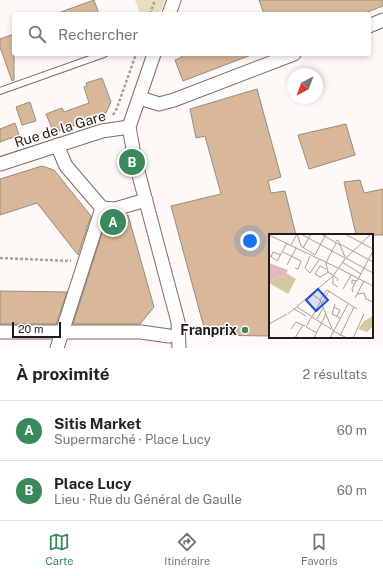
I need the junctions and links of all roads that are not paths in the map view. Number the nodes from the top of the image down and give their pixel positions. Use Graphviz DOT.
graph roads {
  1 [pos="174,0"];
  2 [pos="170,12"];
  3 [pos="383,20"];
  4 [pos="371,25"];
  5 [pos="99,56"];
  6 [pos="153,56"];
  7 [pos="289,56"];
  8 [pos="0,92"];
  9 [pos="140,98"];
  10 [pos="129,127"];
  11 [pos="57,145"];
  12 [pos="0,164"];
  13 [pos="146,200"];
  14 [pos="102,208"];
  15 [pos="0,332"];
  16 [pos="61,332"];
  17 [pos="169,336"];
  18 [pos="57,348"];
  19 [pos="179,348"];
  1 -- 2 [label="street"];
  3 -- 4 [label="street"];
  5 -- 8 [label="lane"];
  6 -- 9 [label="street"];
  7 -- 9 [label="street"];
  9 -- 10 [label="street"];
  10 -- 11 [label="street, Rue de la Gare"];
  10 -- 13 [label="street"];
  11 -- 12 [label="street, Rue de la Gare"];
  11 -- 14 [label="street"];
  13 -- 14 [label="street"];
  13 -- 19 [label="street"];
  14 -- 16 [label="street"];
  15 -- 16 [label="street"];
  16 -- 17 [label="street"];
  16 -- 18 [label="street"];
}
